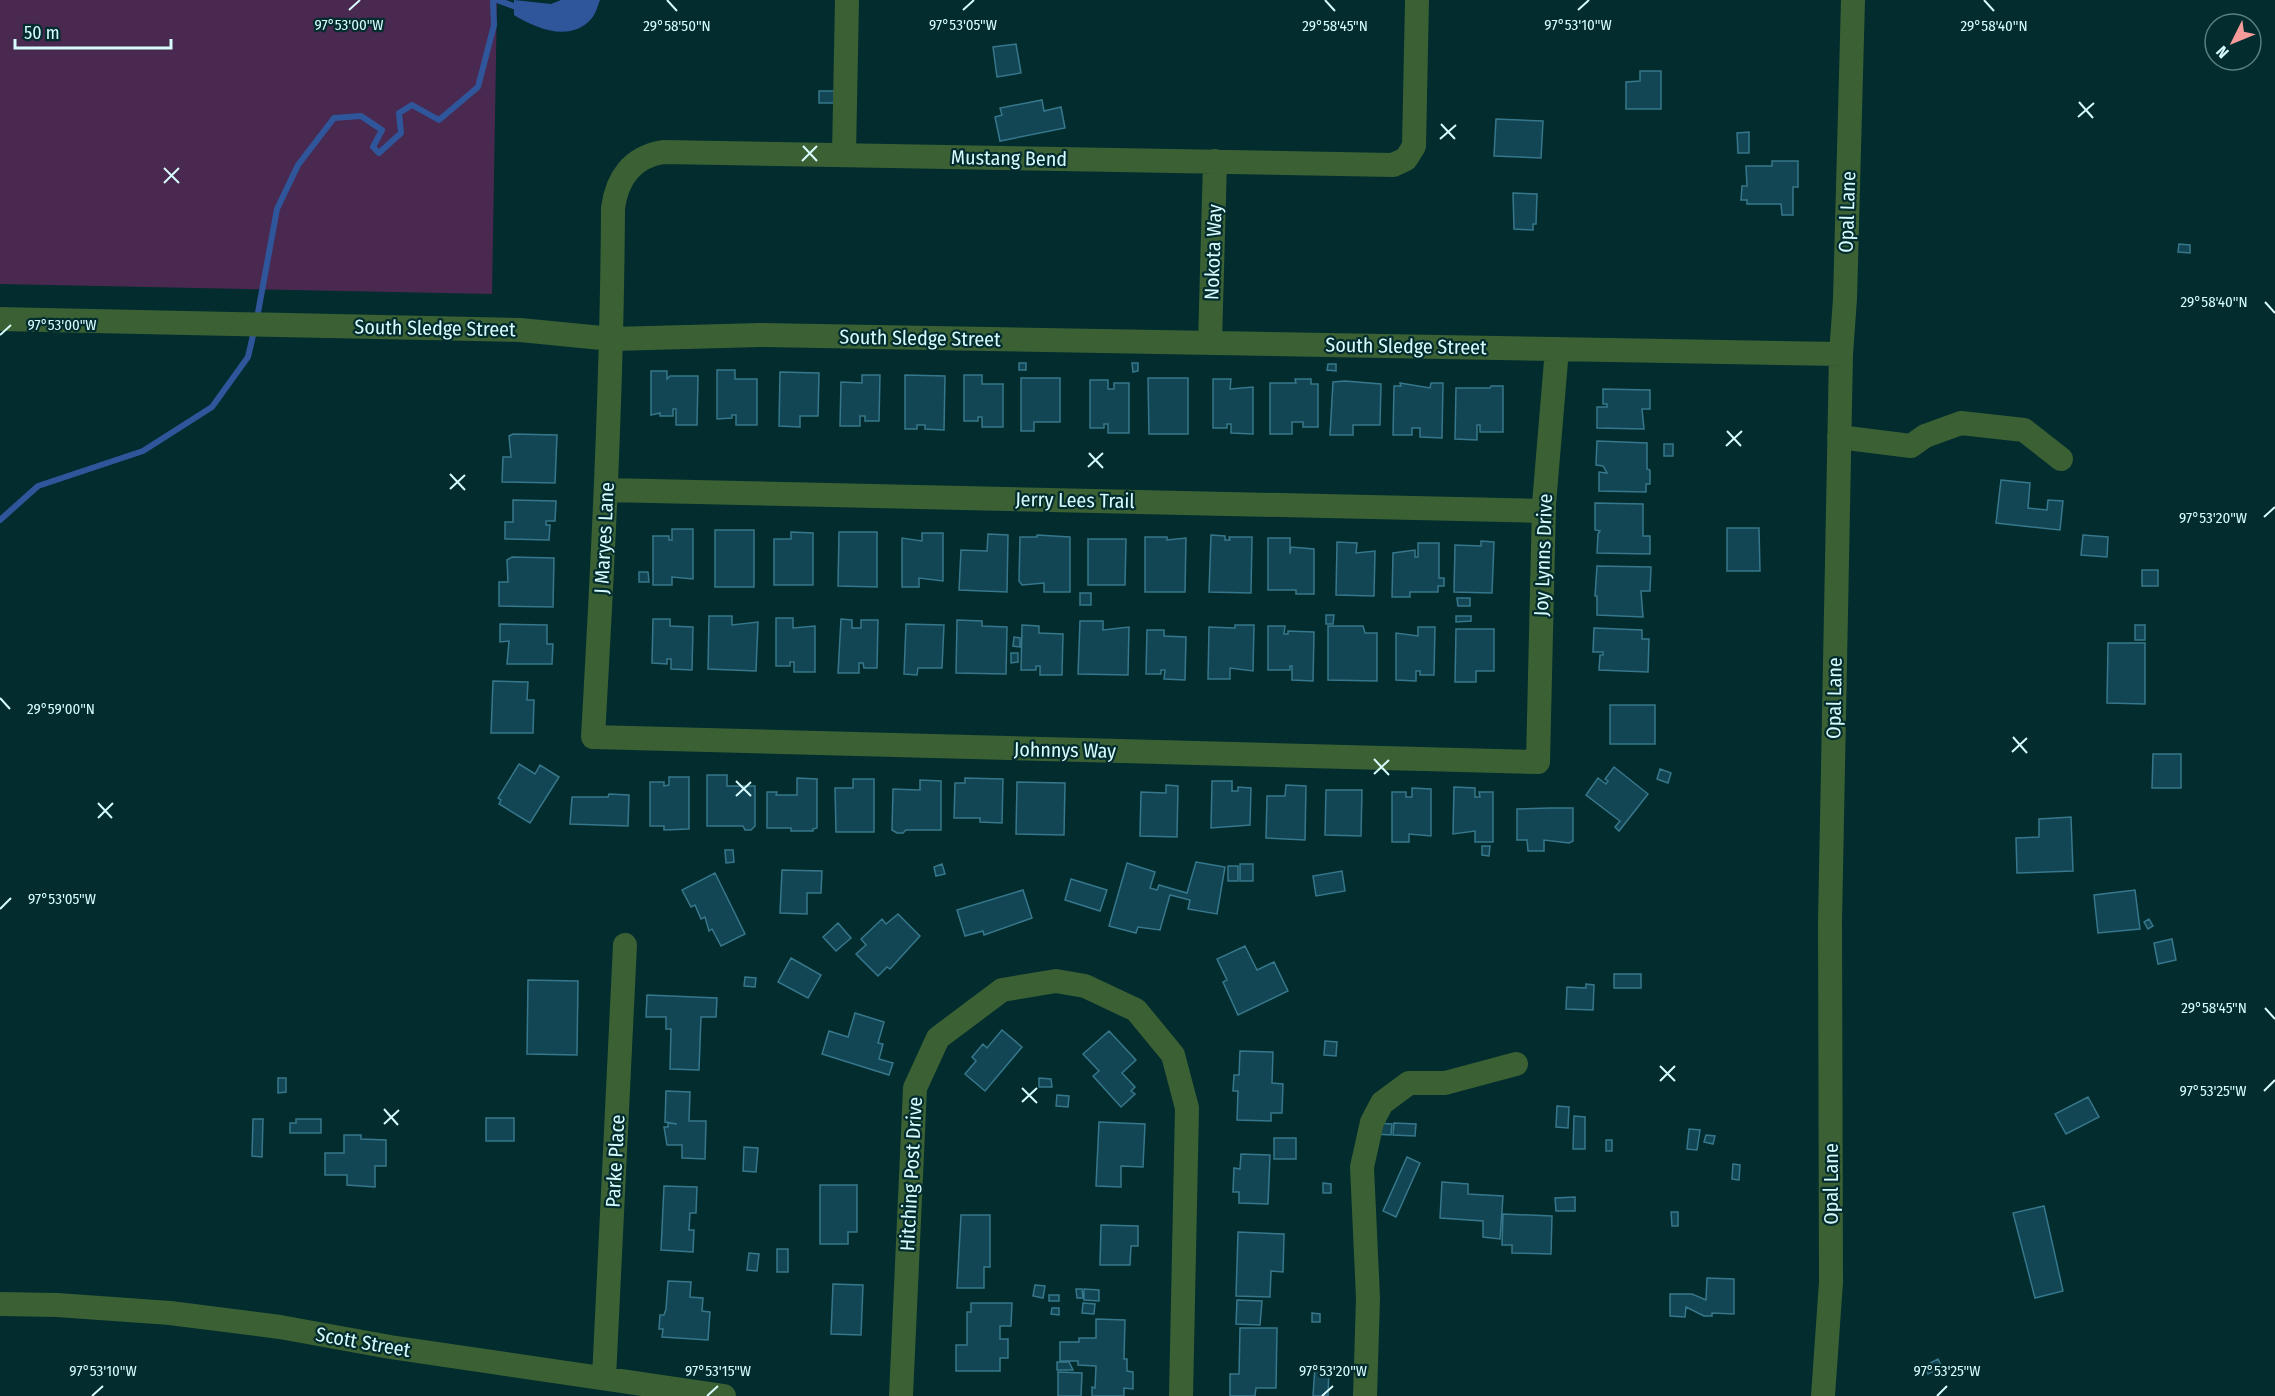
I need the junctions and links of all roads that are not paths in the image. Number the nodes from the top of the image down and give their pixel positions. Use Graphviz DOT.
graph roads {
  1 [pos="847,0"];
  2 [pos="1417,0"];
  3 [pos="1853,0"];
  4 [pos="844,154"];
  5 [pos="1215,161"];
  6 [pos="0,319"];
  7 [pos="612,339"];
  8 [pos="1210,343"];
  9 [pos="1557,349"];
  10 [pos="1841,354"];
  11 [pos="1839,437"];
  12 [pos="2061,459"];
  13 [pos="606,490"];
  14 [pos="1544,511"];
  15 [pos="593,737"];
  16 [pos="1538,762"];
  17 [pos="625,945"];
  18 [pos="1516,1064"];
  19 [pos="0,1304"];
  20 [pos="604,1378"];
  21 [pos="724,1396"];
  22 [pos="901,1396"];
  23 [pos="1181,1396"];
  24 [pos="1365,1396"];
  25 [pos="1823,1396"];
  1 -- 4 [label="street"];
  2 -- 5 [label="street, Mustang Bend"];
  3 -- 10 [label="street, Opal Lane"];
  4 -- 5 [label="street, Mustang Bend"];
  4 -- 7 [label="street, Mustang Bend"];
  5 -- 8 [label="street, Nokota Way"];
  6 -- 7 [label="street, South Sledge Street"];
  7 -- 8 [label="street, South Sledge Street"];
  7 -- 13 [label="street, J Maryes Lane"];
  8 -- 9 [label="street, South Sledge Street"];
  9 -- 10 [label="street, South Sledge Street"];
  9 -- 14 [label="street, Joy Lynns Drive"];
  10 -- 11 [label="street, Opal Lane"];
  11 -- 12 [label="street"];
  11 -- 25 [label="street, Opal Lane"];
  13 -- 14 [label="street, Jerry Lees Trail"];
  13 -- 15 [label="street, J Maryes Lane"];
  14 -- 16 [label="street, Joy Lynns Drive"];
  15 -- 16 [label="street, Johnnys Way"];
  17 -- 20 [label="street, Parke Place"];
  18 -- 24 [label="street"];
  19 -- 20 [label="street, Scott Street"];
  20 -- 21 [label="street, Scott Street"];
  22 -- 23 [label="street, Hitching Post Drive"];
}
